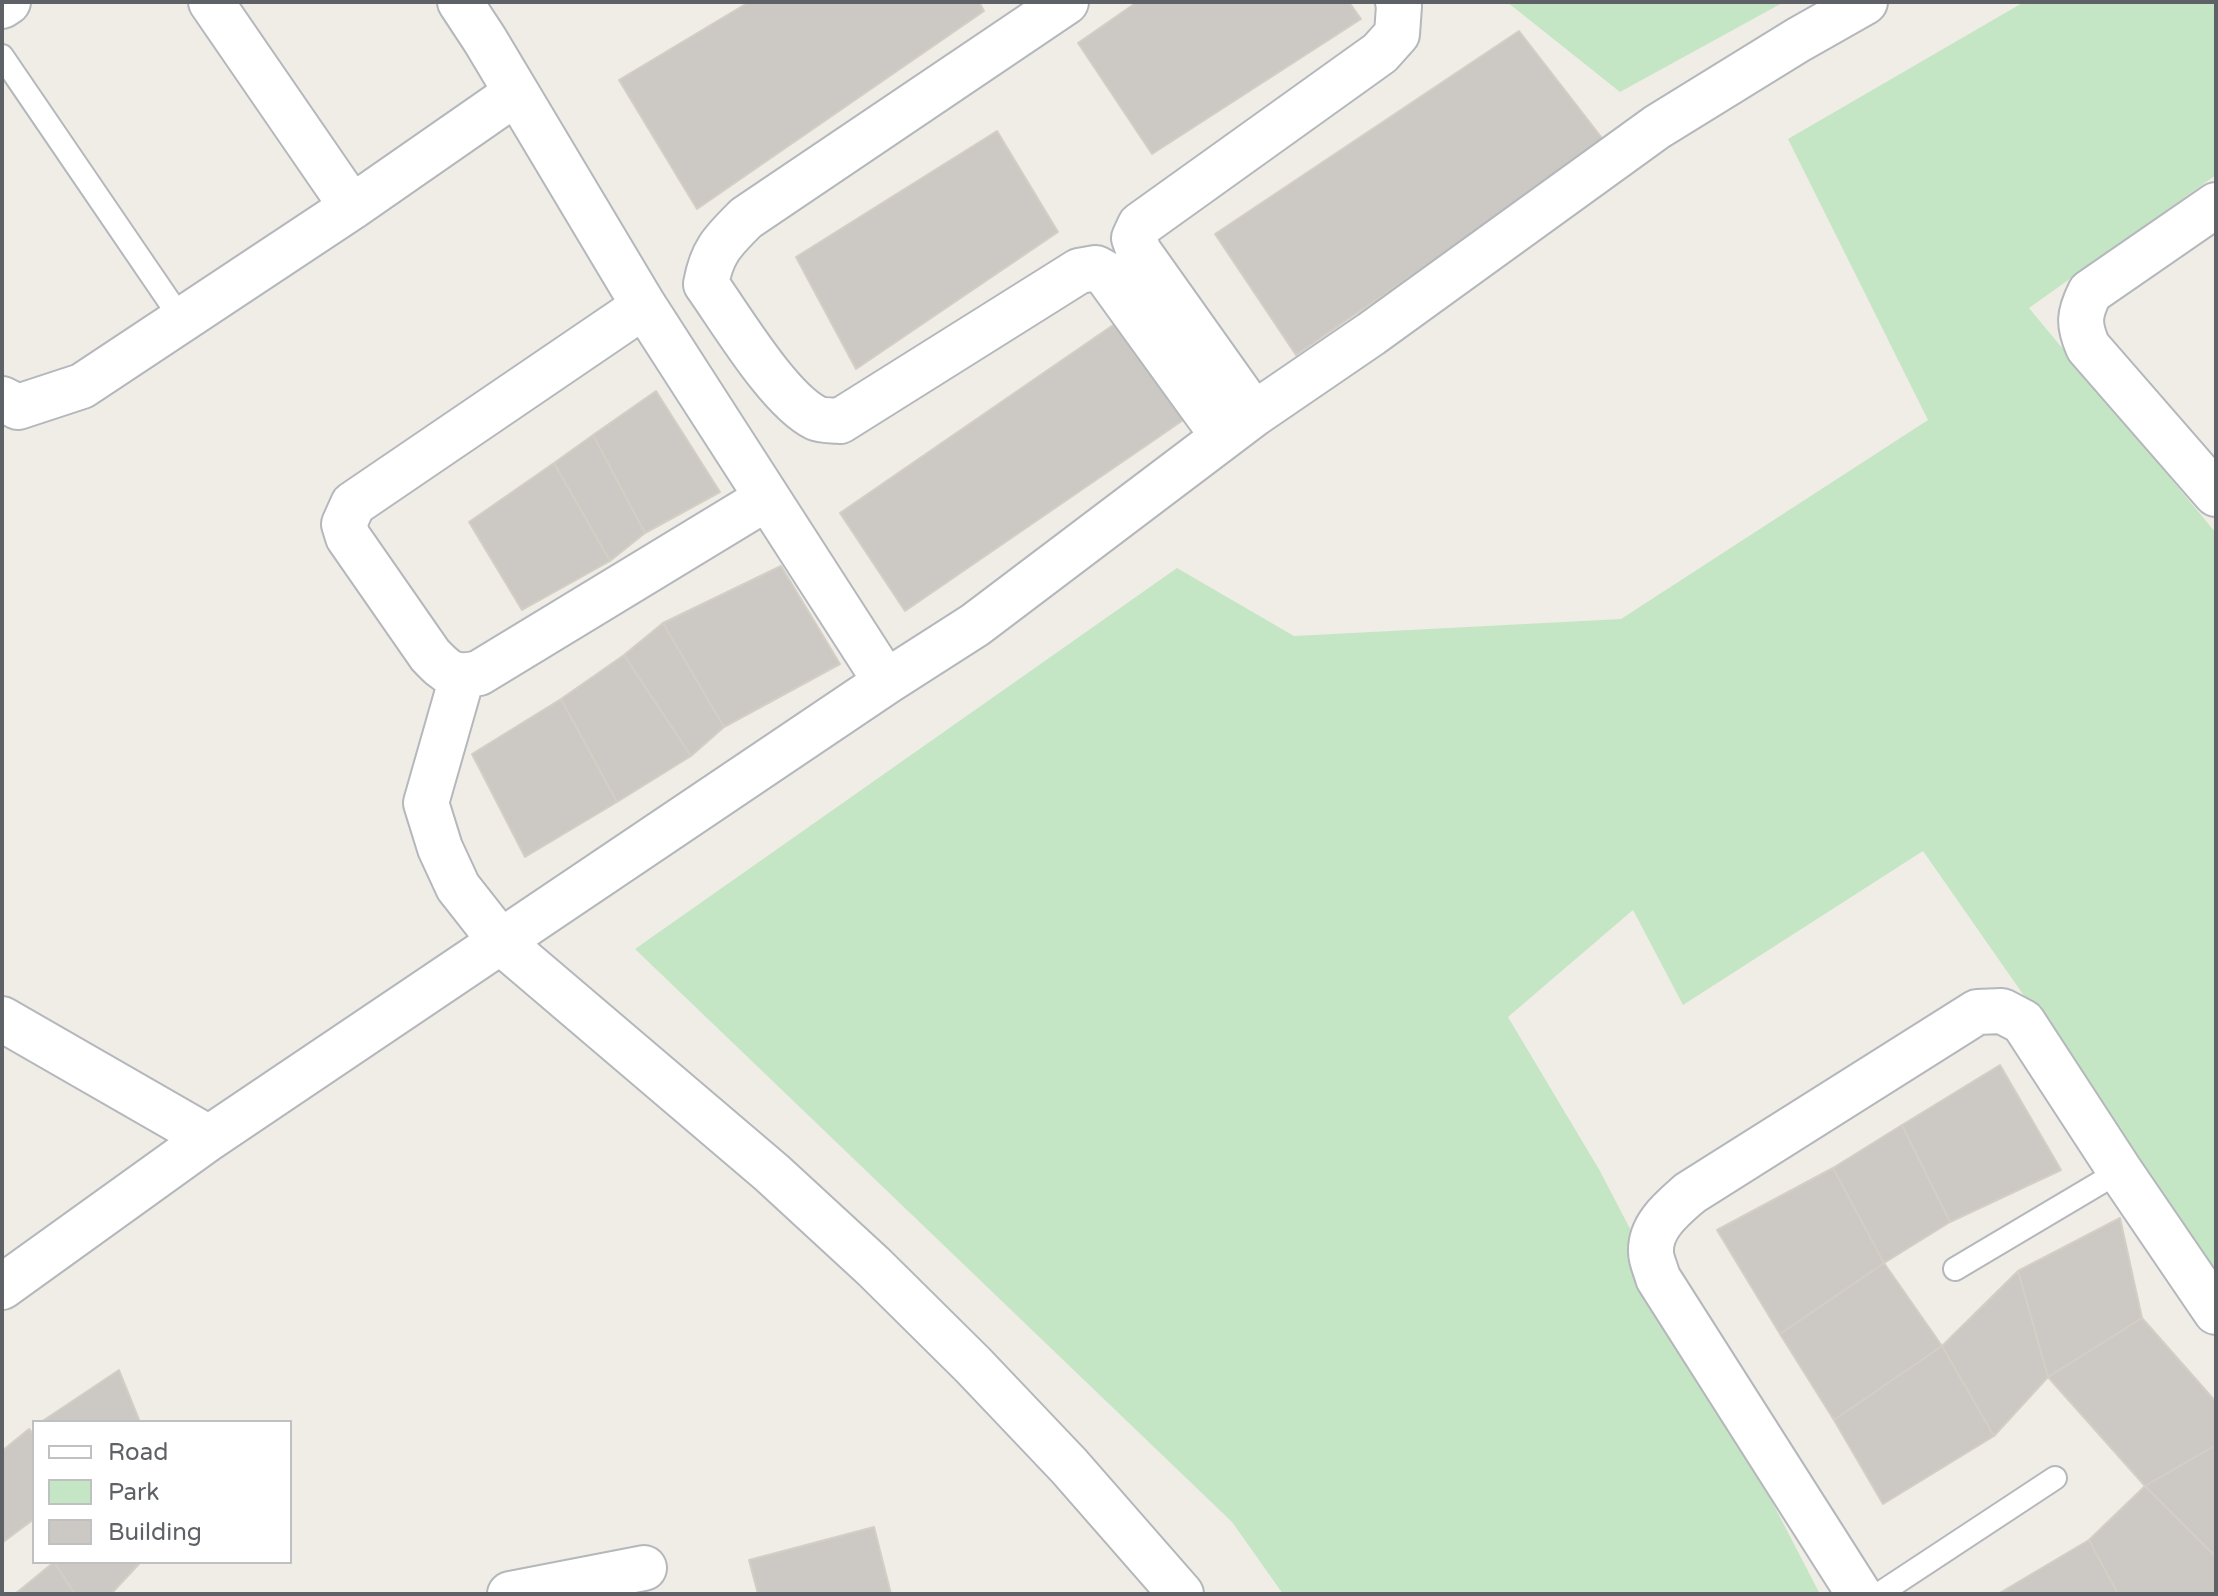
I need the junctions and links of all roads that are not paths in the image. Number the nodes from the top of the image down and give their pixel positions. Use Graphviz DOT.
graph roads {
  1 [pos="8,2"];
  2 [pos="211,2"];
  3 [pos="460,2"];
  4 [pos="1066,2"];
  5 [pos="1398,2"];
  6 [pos="1865,2"];
  7 [pos="2,6"];
  8 [pos="2,56"];
  9 [pos="516,93"];
  10 [pos="2216,205"];
  11 [pos="352,207"];
  12 [pos="644,306"];
  13 [pos="182,320"];
  14 [pos="2,399"];
  15 [pos="1238,425"];
  16 [pos="2216,494"];
  17 [pos="767,498"];
  18 [pos="462,677"];
  19 [pos="886,682"];
  20 [pos="502,943"];
  21 [pos="2,1019"];
  22 [pos="209,1138"];
  23 [pos="2120,1171"];
  24 [pos="1955,1269"];
  25 [pos="2,1287"];
  26 [pos="2216,1312"];
  27 [pos="2055,1478"];
  28 [pos="644,1568"];
  29 [pos="510,1594"];
  30 [pos="1181,1594"];
  31 [pos="1859,1594"];
  32 [pos="1879,1594"];
  1 -- 7 [label="street"];
  2 -- 11 [label="street"];
  3 -- 9 [label="street"];
  4 -- 15 [label="street"];
  5 -- 15 [label="street"];
  6 -- 15 [label="street"];
  8 -- 13 [label="lane"];
  9 -- 11 [label="street"];
  9 -- 12 [label="street"];
  10 -- 16 [label="street"];
  11 -- 13 [label="street"];
  12 -- 17 [label="street"];
  12 -- 18 [label="street"];
  13 -- 14 [label="street"];
  15 -- 19 [label="street"];
  17 -- 18 [label="street"];
  17 -- 19 [label="street"];
  18 -- 20 [label="street"];
  19 -- 20 [label="street"];
  20 -- 22 [label="street"];
  20 -- 30 [label="street"];
  21 -- 22 [label="street"];
  22 -- 25 [label="street"];
  23 -- 24 [label="lane"];
  23 -- 26 [label="street"];
  23 -- 31 [label="street"];
  27 -- 32 [label="lane"];
  28 -- 29 [label="street"];
}
